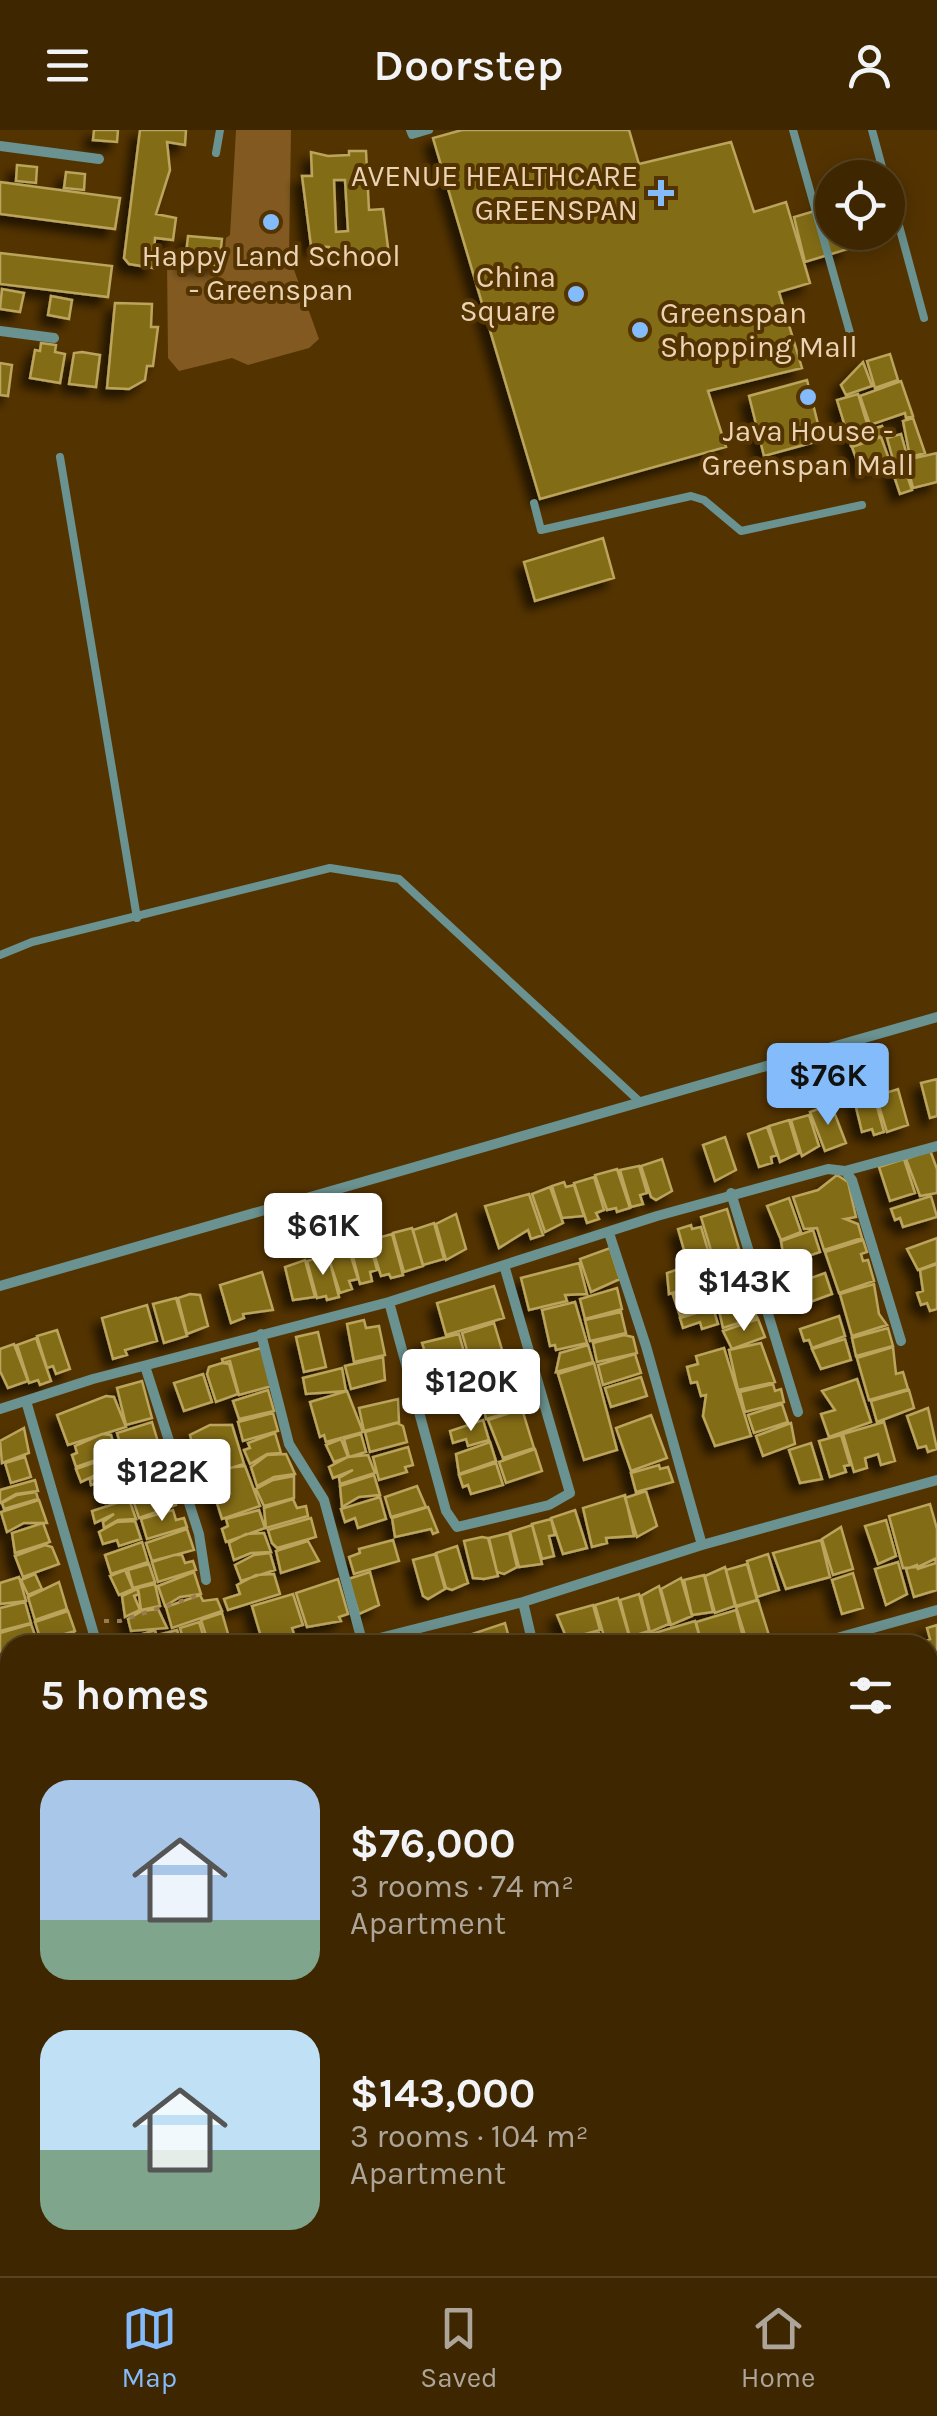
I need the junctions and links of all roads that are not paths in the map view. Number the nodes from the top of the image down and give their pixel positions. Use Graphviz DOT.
graph roads {
  1 [pos="220,130"];
  2 [pos="410,130"];
  3 [pos="429,130"];
  4 [pos="793,130"];
  5 [pos="872,130"];
  6 [pos="0,146"];
  7 [pos="216,153"];
  8 [pos="99,159"];
  9 [pos="880,160"];
  10 [pos="905,248"];
  11 [pos="924,318"];
  12 [pos="0,331"];
  13 [pos="54,338"];
  14 [pos="852,340"];
  15 [pos="60,457"];
  16 [pos="534,503"];
  17 [pos="862,505"];
  18 [pos="137,918"];
  19 [pos="0,955"];
  20 [pos="937,1017"];
  21 [pos="639,1101"];
  22 [pos="937,1146"];
  23 [pos="845,1172"];
  24 [pos="731,1194"];
  25 [pos="609,1232"];
  26 [pos="504,1265"];
  27 [pos="0,1286"];
  28 [pos="389,1302"];
  29 [pos="261,1334"];
  30 [pos="901,1341"];
  31 [pos="144,1366"];
  32 [pos="26,1402"];
  33 [pos="0,1409"];
  34 [pos="798,1412"];
  35 [pos="936,1482"];
  36 [pos="702,1545"];
  37 [pos="206,1580"];
  38 [pos="522,1602"];
  39 [pos="937,1610"];
  40 [pos="94,1635"];
  41 [pos="355,1635"];
  42 [pos="389,1635"];
  43 [pos="530,1635"];
  44 [pos="848,1635"];
  1 -- 7 [label="lane"];
  2 -- 3 [label="lane"];
  4 -- 14 [label="lane"];
  5 -- 9 [label="lane"];
  6 -- 8 [label="street"];
  10 -- 11 [label="lane"];
  12 -- 13 [label="street"];
  15 -- 18 [label="lane"];
  16 -- 17 [label="lane"];
  18 -- 19 [label="lane"];
  18 -- 21 [label="lane"];
  20 -- 21 [label="street"];
  21 -- 27 [label="street"];
  22 -- 23 [label="street"];
  23 -- 24 [label="street"];
  23 -- 30 [label="street"];
  24 -- 25 [label="street"];
  24 -- 34 [label="street"];
  25 -- 26 [label="street"];
  25 -- 36 [label="street"];
  26 -- 28 [label="street"];
  26 -- 28 [label="street"];
  28 -- 29 [label="street"];
  29 -- 31 [label="street"];
  29 -- 41 [label="street"];
  31 -- 32 [label="street"];
  31 -- 37 [label="street"];
  32 -- 33 [label="street"];
  32 -- 40 [label="street"];
  35 -- 36 [label="street"];
  36 -- 38 [label="street"];
  38 -- 42 [label="street"];
  38 -- 43 [label="street"];
  39 -- 44 [label="street"];
}
